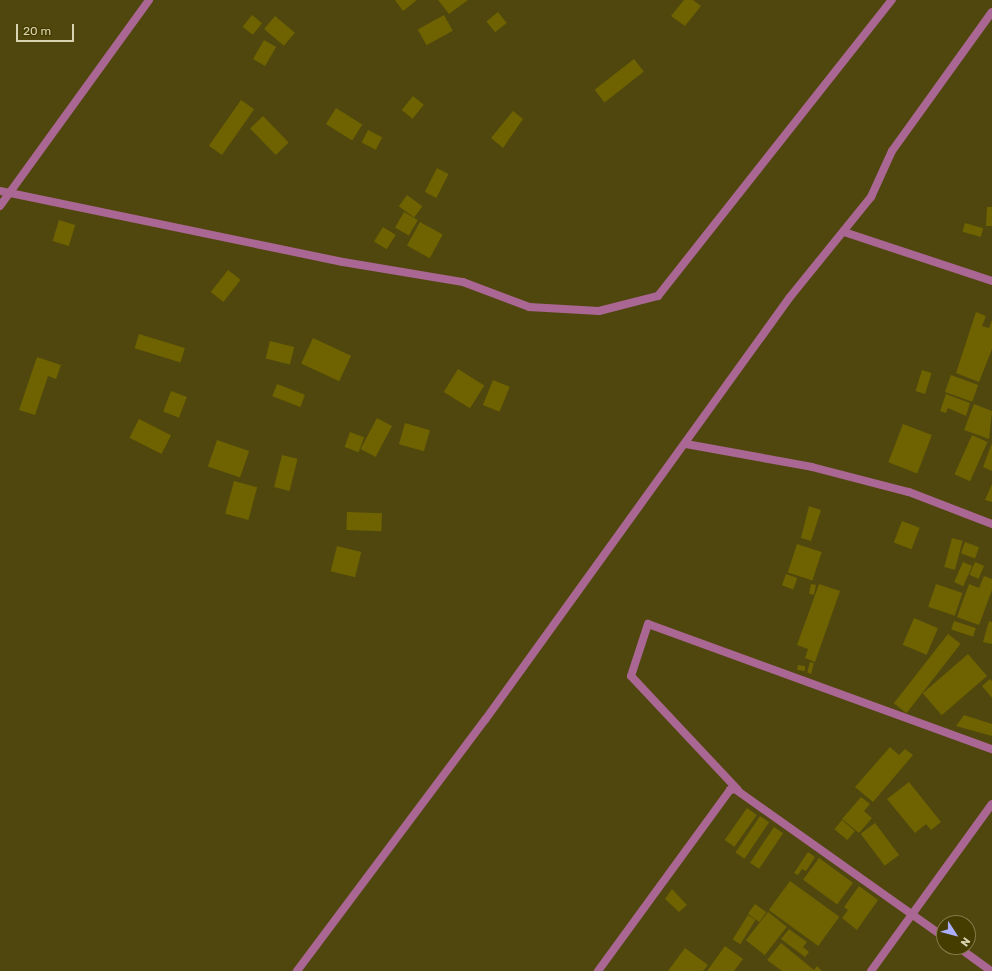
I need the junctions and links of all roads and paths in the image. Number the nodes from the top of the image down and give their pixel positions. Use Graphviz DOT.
graph roads {
  1 [pos="149,0"];
  2 [pos="892,0"];
  3 [pos="992,12"];
  4 [pos="0,191"];
  5 [pos="9,193"];
  6 [pos="0,206"];
  7 [pos="844,232"];
  8 [pos="992,281"];
  9 [pos="686,444"];
  10 [pos="992,524"];
  11 [pos="992,749"];
  12 [pos="738,790"];
  13 [pos="992,804"];
  14 [pos="912,914"];
  15 [pos="936,931"];
  16 [pos="969,955"];
  17 [pos="297,971"];
  18 [pos="598,971"];
  19 [pos="871,971"];
  20 [pos="991,971"];
  1 -- 5 [label="street"];
  2 -- 5 [label="street"];
  3 -- 7 [label="street"];
  4 -- 5 [label="street"];
  5 -- 6 [label="street"];
  7 -- 8 [label="street"];
  7 -- 9 [label="street"];
  9 -- 10 [label="street"];
  9 -- 17 [label="street"];
  11 -- 12 [label="street"];
  12 -- 14 [label="street"];
  12 -- 18 [label="street"];
  13 -- 14 [label="street"];
  14 -- 15 [label="street"];
  14 -- 19 [label="street"];
  16 -- 20 [label="street"];
}
